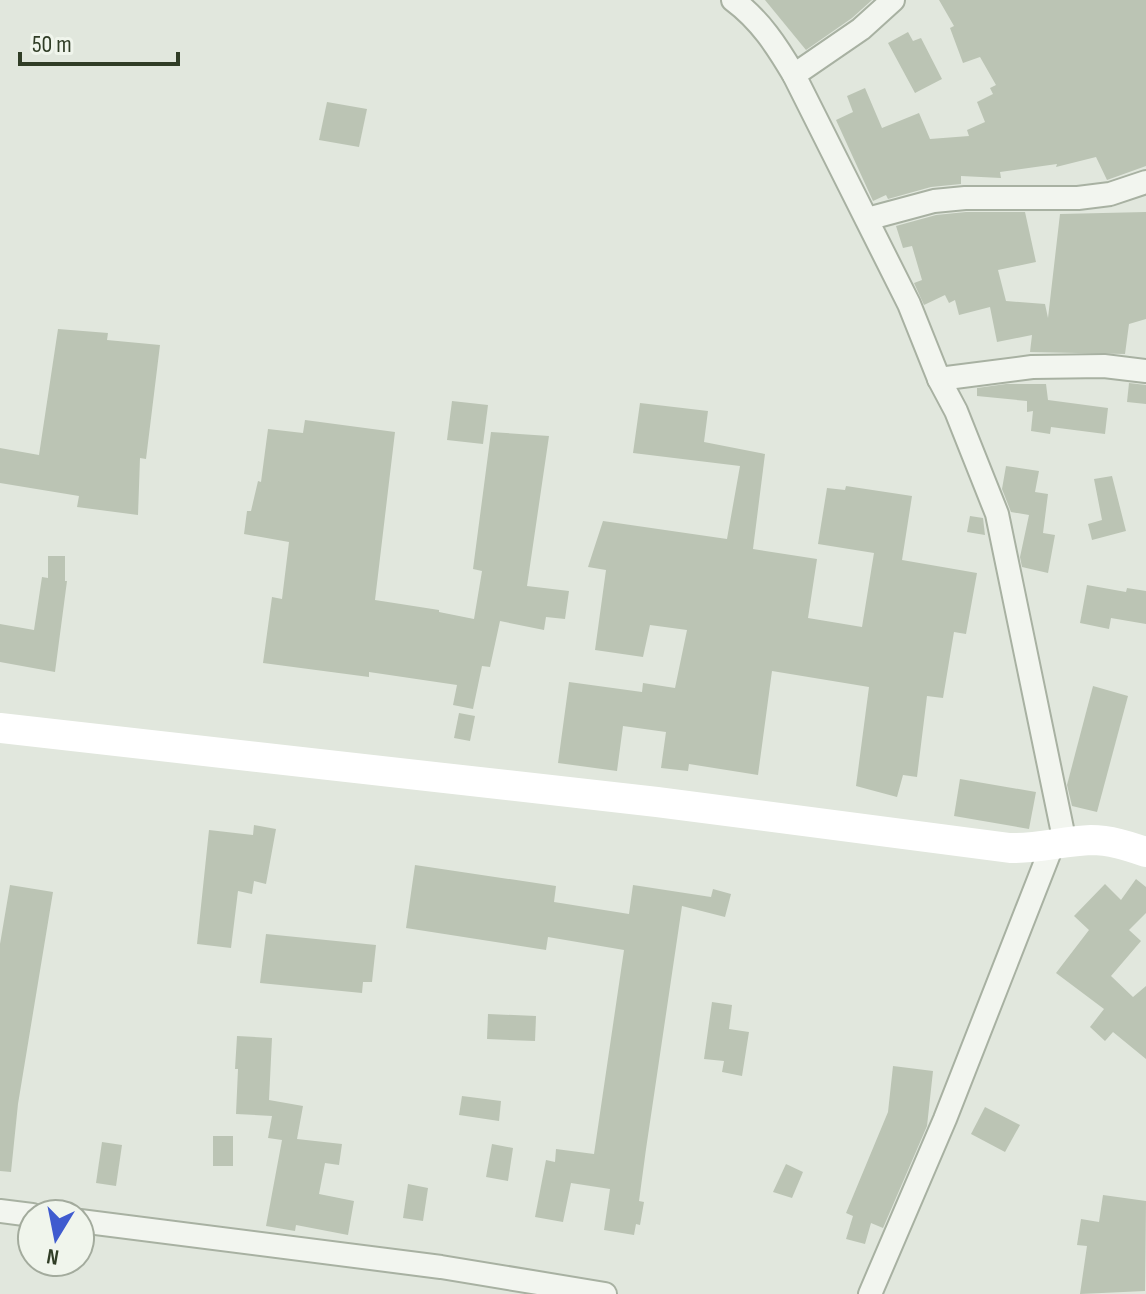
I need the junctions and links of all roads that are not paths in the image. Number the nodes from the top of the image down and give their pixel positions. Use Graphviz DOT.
graph roads {
  1 [pos="733,0"];
  2 [pos="893,0"];
  3 [pos="794,75"];
  4 [pos="1146,182"];
  5 [pos="867,219"];
  6 [pos="1146,371"];
  7 [pos="939,379"];
  8 [pos="0,728"];
  9 [pos="1059,844"];
  10 [pos="1146,852"];
  11 [pos="96,1223"];
  12 [pos="605,1294"];
  13 [pos="870,1294"];
  1 -- 3 [label="street"];
  2 -- 3 [label="street"];
  3 -- 5 [label="street"];
  4 -- 5 [label="street"];
  5 -- 7 [label="street"];
  6 -- 7 [label="street"];
  7 -- 9 [label="street"];
  8 -- 9 [label="street"];
  9 -- 10 [label="street"];
  9 -- 13 [label="street"];
  11 -- 12 [label="street"];
}
